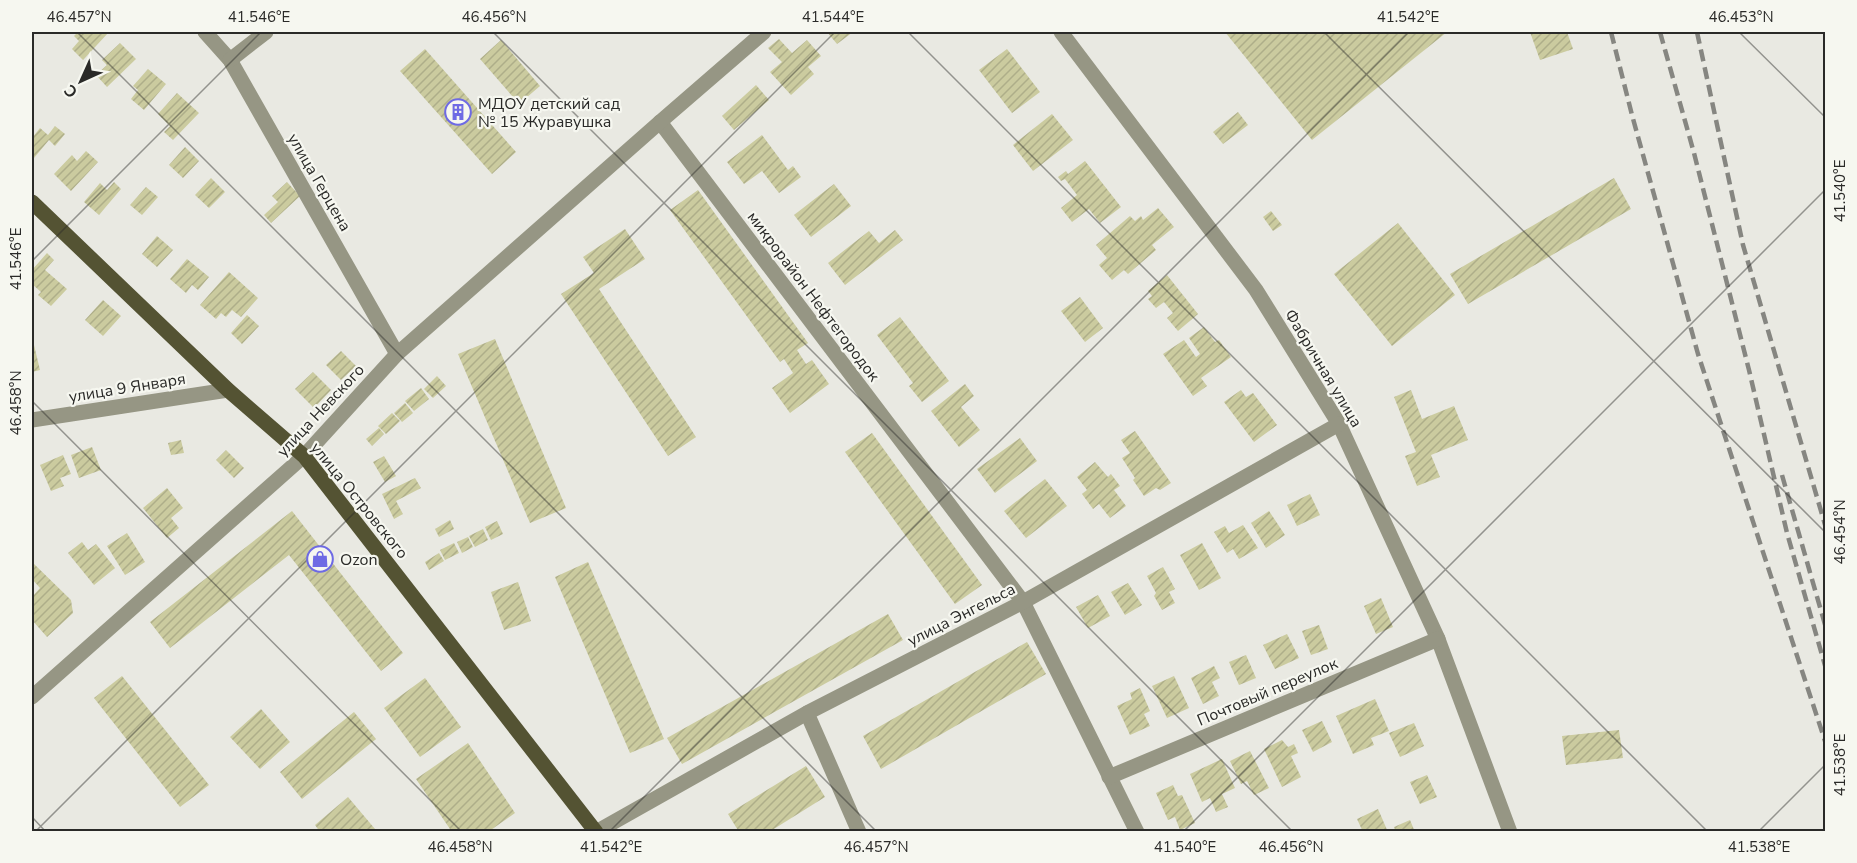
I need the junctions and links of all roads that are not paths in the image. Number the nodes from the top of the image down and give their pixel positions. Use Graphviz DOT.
graph roads {
  1 [pos="205,32"];
  2 [pos="266,32"];
  3 [pos="764,32"];
  4 [pos="1060,32"];
  5 [pos="230,60"];
  6 [pos="660,122"];
  7 [pos="32,202"];
  8 [pos="397,354"];
  9 [pos="228,390"];
  10 [pos="32,420"];
  11 [pos="1339,424"];
  12 [pos="304,456"];
  13 [pos="1023,602"];
  14 [pos="1438,639"];
  15 [pos="32,697"];
  16 [pos="807,713"];
  17 [pos="1109,777"];
  18 [pos="596,831"];
  19 [pos="859,831"];
  20 [pos="1137,831"];
  21 [pos="1510,831"];
  1 -- 5 [label="street, улица Герцена"];
  2 -- 5 [label="street"];
  3 -- 6 [label="street"];
  4 -- 11 [label="street, Фабричная улица"];
  5 -- 8 [label="street, улица Герцена"];
  6 -- 8 [label="street, улица Невского"];
  6 -- 13 [label="street, микрорайон Нефтегородок"];
  7 -- 9 [label="main road, улица Островского"];
  8 -- 12 [label="street, улица Невского"];
  9 -- 10 [label="street, улица 9 Января"];
  9 -- 12 [label="main road, улица Островского"];
  11 -- 13 [label="street, улица Энгельса"];
  11 -- 14 [label="street, Фабричная улица"];
  12 -- 15 [label="street, улица Невского"];
  12 -- 18 [label="main road, улица Островского"];
  13 -- 16 [label="street, улица Энгельса"];
  13 -- 17 [label="street, микрорайон Нефтегородок"];
  14 -- 17 [label="street, Почтовый переулок"];
  14 -- 21 [label="street, Фабричная улица"];
  16 -- 18 [label="street, улица Энгельса"];
  16 -- 19 [label="street"];
  17 -- 20 [label="street, микрорайон Нефтегородок"];
}
